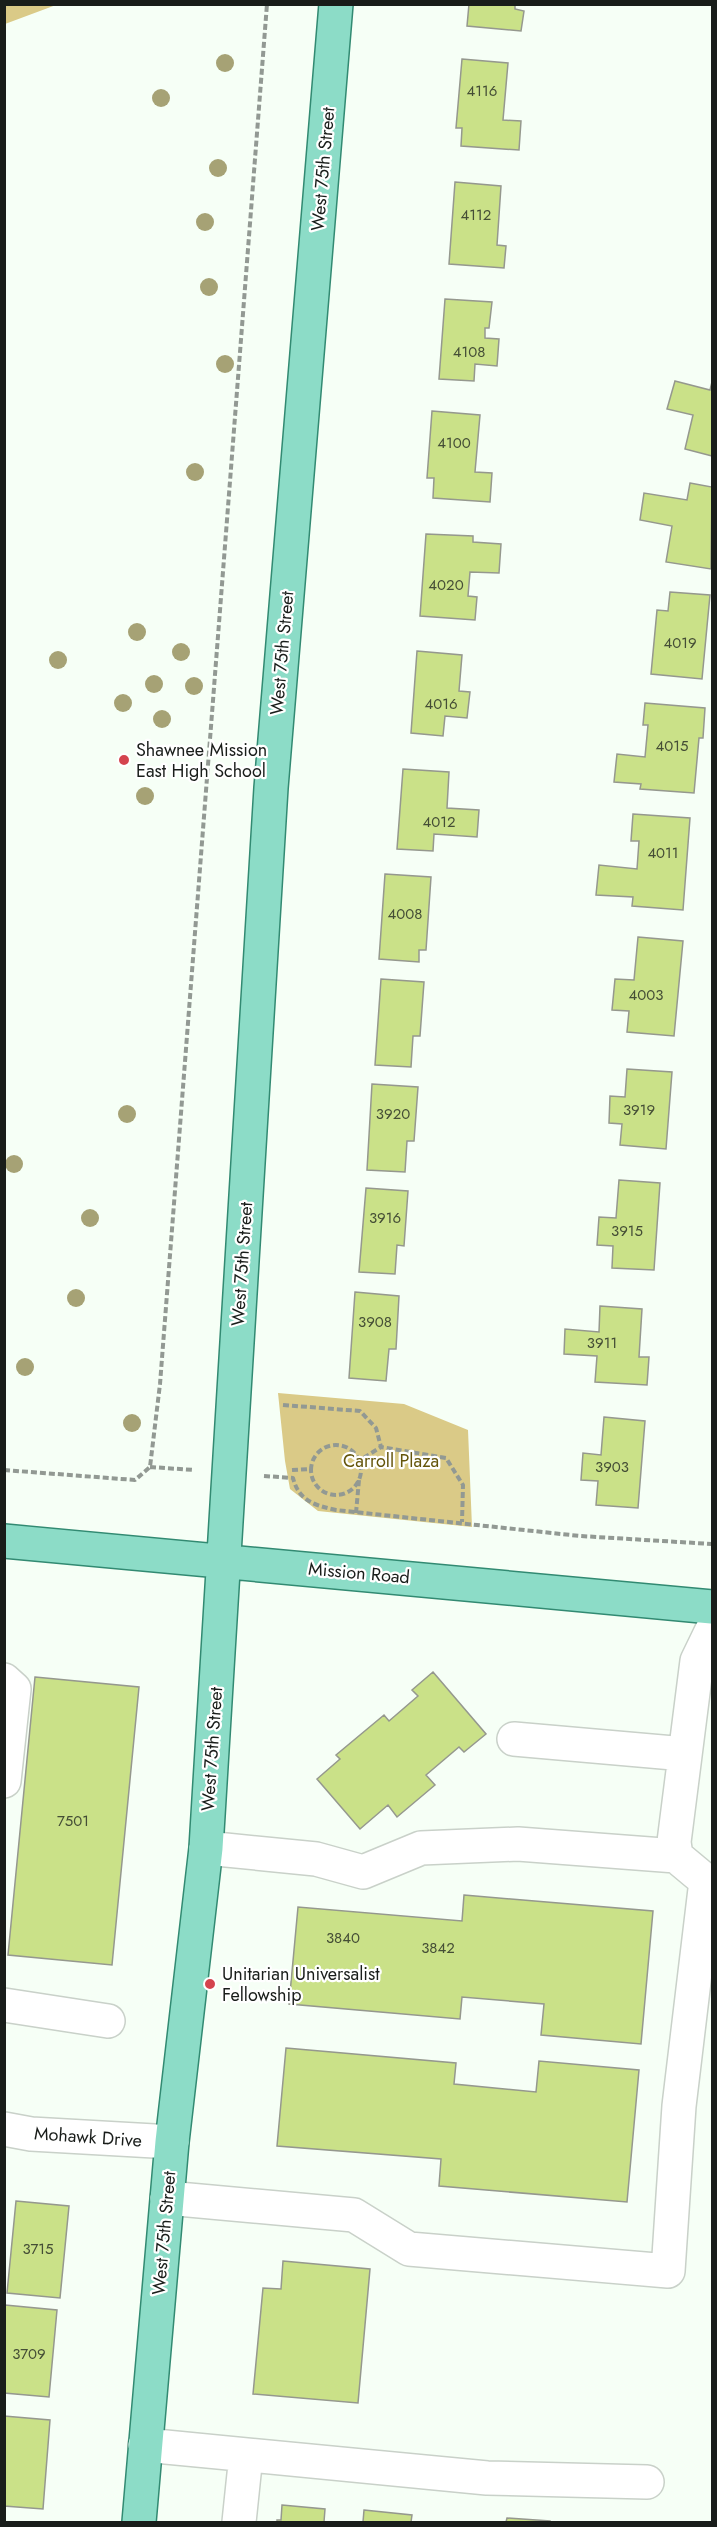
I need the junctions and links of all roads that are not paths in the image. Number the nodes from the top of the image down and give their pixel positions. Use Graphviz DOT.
graph roads {
  1 [pos="336,4"];
  2 [pos="4,1541"];
  3 [pos="224,1560"];
  4 [pos="712,1607"];
  5 [pos="712,1630"];
  6 [pos="4,1680"];
  7 [pos="514,1739"];
  8 [pos="685,1754"];
  9 [pos="4,1781"];
  10 [pos="206,1848"];
  11 [pos="676,1856"];
  12 [pos="4,2005"];
  13 [pos="108,2021"];
  14 [pos="4,2128"];
  15 [pos="172,2142"];
  16 [pos="167,2198"];
  17 [pos="145,2445"];
  18 [pos="246,2455"];
  19 [pos="647,2482"];
  20 [pos="139,2523"];
  21 [pos="239,2523"];
  1 -- 3 [label="main road, West 75th Street"];
  2 -- 3 [label="main road, Mission Road"];
  3 -- 4 [label="main road, Mission Road"];
  3 -- 10 [label="main road, West 75th Street"];
  5 -- 8 [label="street"];
  6 -- 9 [label="street"];
  7 -- 8 [label="street"];
  8 -- 11 [label="street"];
  10 -- 11 [label="street"];
  10 -- 15 [label="main road, West 75th Street"];
  11 -- 16 [label="street"];
  12 -- 13 [label="street"];
  14 -- 15 [label="street, Mohawk Drive"];
  15 -- 16 [label="main road, West 75th Street"];
  16 -- 17 [label="main road, West 75th Street"];
  17 -- 18 [label="street"];
  17 -- 20 [label="main road, West 75th Street"];
  18 -- 19 [label="street"];
  18 -- 21 [label="street"];
}
